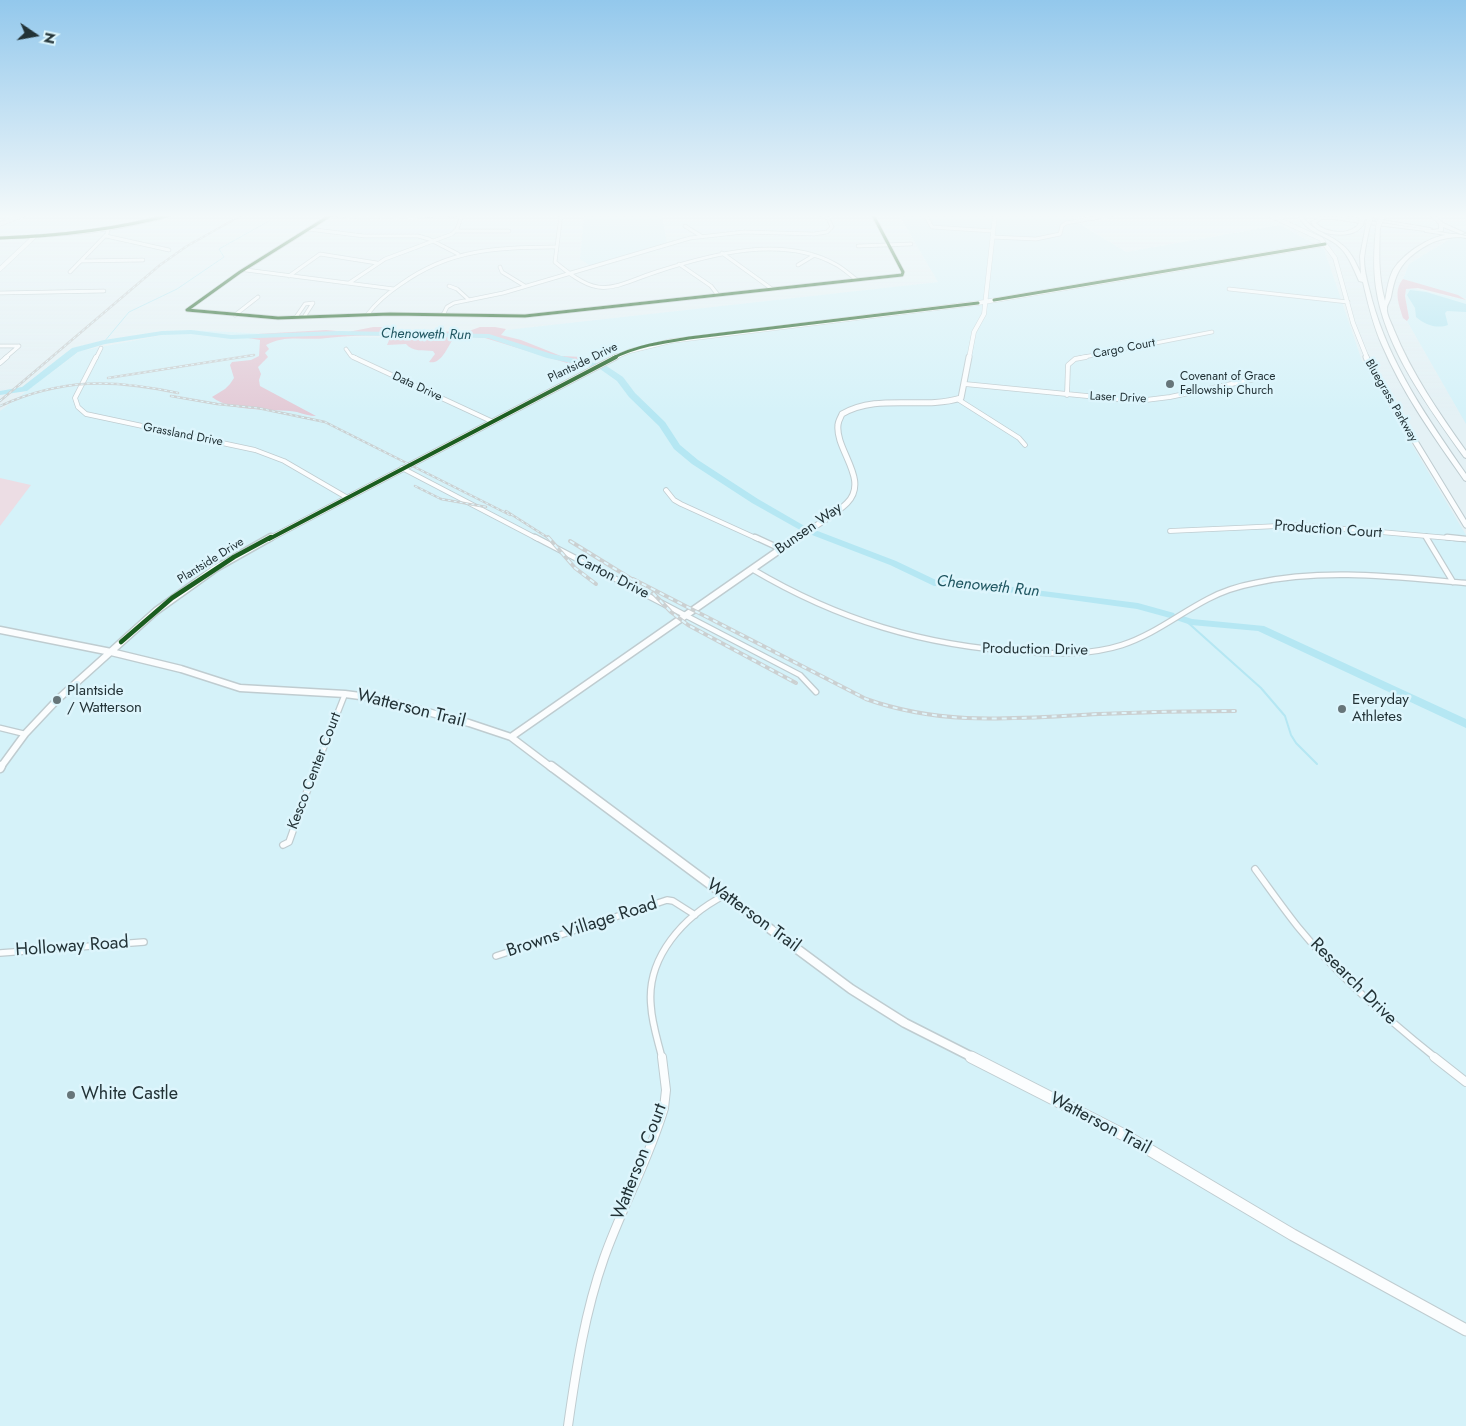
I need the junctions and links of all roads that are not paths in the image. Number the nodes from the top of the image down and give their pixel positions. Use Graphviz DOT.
graph roads {
  1 [pos="226,282"];
  2 [pos="336,282"];
  3 [pos="405,282"];
  4 [pos="518,282"];
  5 [pos="540,282"];
  6 [pos="587,282"];
  7 [pos="628,282"];
  8 [pos="705,282"];
  9 [pos="763,282"];
  10 [pos="844,282"];
  11 [pos="987,282"];
  12 [pos="1104,282"];
  13 [pos="1343,282"];
  14 [pos="1363,282"];
  15 [pos="1366,282"];
  16 [pos="1379,282"];
  17 [pos="1391,282"];
  18 [pos="348,283"];
  19 [pos="449,286"];
  20 [pos="525,286"];
  21 [pos="394,289"];
  22 [pos="1229,289"];
  23 [pos="104,290"];
  24 [pos="772,290"];
  25 [pos="1367,290"];
  26 [pos="0,293"];
  27 [pos="718,295"];
  28 [pos="258,297"];
  29 [pos="469,300"];
  30 [pos="985,302"];
  31 [pos="1348,302"];
  32 [pos="1384,308"];
  33 [pos="234,315"];
  34 [pos="367,315"];
  35 [pos="443,315"];
  36 [pos="304,317"];
  37 [pos="296,318"];
  38 [pos="1212,332"];
  39 [pos="0,346"];
  40 [pos="101,348"];
  41 [pos="346,349"];
  42 [pos="0,363"];
  43 [pos="1268,376"];
  44 [pos="965,384"];
  45 [pos="1067,395"];
  46 [pos="959,400"];
  47 [pos="491,421"];
  48 [pos="1025,446"];
  49 [pos="1466,456"];
  50 [pos="402,468"];
  51 [pos="1466,479"];
  52 [pos="666,490"];
  53 [pos="346,497"];
  54 [pos="1466,525"];
  55 [pos="1170,532"];
  56 [pos="1426,536"];
  57 [pos="1466,539"];
  58 [pos="781,549"];
  59 [pos="752,569"];
  60 [pos="1453,582"];
  61 [pos="1466,584"];
  62 [pos="685,615"];
  63 [pos="0,630"];
  64 [pos="111,652"];
  65 [pos="816,692"];
  66 [pos="345,694"];
  67 [pos="0,728"];
  68 [pos="25,734"];
  69 [pos="512,737"];
  70 [pos="0,768"];
  71 [pos="283,845"];
  72 [pos="1255,869"];
  73 [pos="725,896"];
  74 [pos="695,915"];
  75 [pos="144,942"];
  76 [pos="0,953"];
  77 [pos="496,956"];
  78 [pos="1466,1082"];
  79 [pos="1466,1330"];
  80 [pos="568,1426"];
  1 -- 33 [label="street"];
  2 -- 18 [label="street"];
  3 -- 21 [label="street"];
  4 -- 20 [label="street"];
  5 -- 20 [label="street"];
  6 -- 7 [label="street"];
  8 -- 27 [label="street"];
  9 -- 24 [label="street"];
  10 -- 24 [label="street"];
  11 -- 30 [label="street"];
  12 -- 30 [label="street, Plantside Drive"];
  13 -- 31 [label="street, Bluegrass Parkway"];
  14 -- 25 [label="highway"];
  15 -- 25 [label="highway"];
  16 -- 32 [label="highway, bridge"];
  17 -- 32 [label="highway"];
  18 -- 21 [label="street"];
  19 -- 29 [label="street"];
  20 -- 29 [label="street"];
  21 -- 34 [label="street"];
  22 -- 31 [label="street"];
  23 -- 26 [label="street"];
  24 -- 27 [label="street"];
  25 -- 51 [label="highway"];
  27 -- 35 [label="street"];
  28 -- 33 [label="street"];
  29 -- 35 [label="street"];
  30 -- 44 [label="street"];
  30 -- 47 [label="street, Plantside Drive"];
  31 -- 54 [label="street, Bluegrass Parkway"];
  32 -- 49 [label="highway"];
  33 -- 37 [label="street"];
  34 -- 35 [label="street"];
  34 -- 36 [label="street"];
  36 -- 37 [label="street"];
  36 -- 37 [label="street"];
  38 -- 45 [label="street, Cargo Court"];
  39 -- 42 [label="street"];
  40 -- 53 [label="street, Grassland Drive"];
  41 -- 47 [label="street, Data Drive"];
  43 -- 45 [label="street, Laser Drive"];
  44 -- 45 [label="street, Laser Drive"];
  44 -- 46 [label="street"];
  46 -- 48 [label="street"];
  46 -- 58 [label="street, Bunsen Way"];
  47 -- 50 [label="street, Plantside Drive"];
  50 -- 53 [label="street, Plantside Drive"];
  50 -- 62 [label="street, Carton Drive"];
  52 -- 58 [label="street"];
  53 -- 64 [label="street, Plantside Drive"];
  55 -- 56 [label="street, Production Court"];
  56 -- 57 [label="street, Production Court"];
  56 -- 60 [label="street"];
  58 -- 59 [label="street, Bunsen Way"];
  59 -- 60 [label="street, Production Drive"];
  59 -- 62 [label="street, Bunsen Way"];
  60 -- 61 [label="street, Production Drive"];
  62 -- 65 [label="street, Carton Drive"];
  62 -- 69 [label="street, Bunsen Way"];
  63 -- 64 [label="street, Watterson Trail"];
  64 -- 66 [label="street, Watterson Trail"];
  64 -- 68 [label="street, Plantside Drive"];
  66 -- 69 [label="street, Watterson Trail"];
  66 -- 71 [label="street, Kesco Center Court"];
  67 -- 68 [label="street"];
  68 -- 70 [label="street, Plantside Drive"];
  69 -- 73 [label="street, Watterson Trail"];
  72 -- 78 [label="street, Research Drive"];
  73 -- 74 [label="street, Watterson Court"];
  73 -- 79 [label="street, Watterson Trail"];
  74 -- 77 [label="street, Browns Village Road"];
  74 -- 80 [label="street, Watterson Court"];
  75 -- 76 [label="street, Holloway Road"];
}
